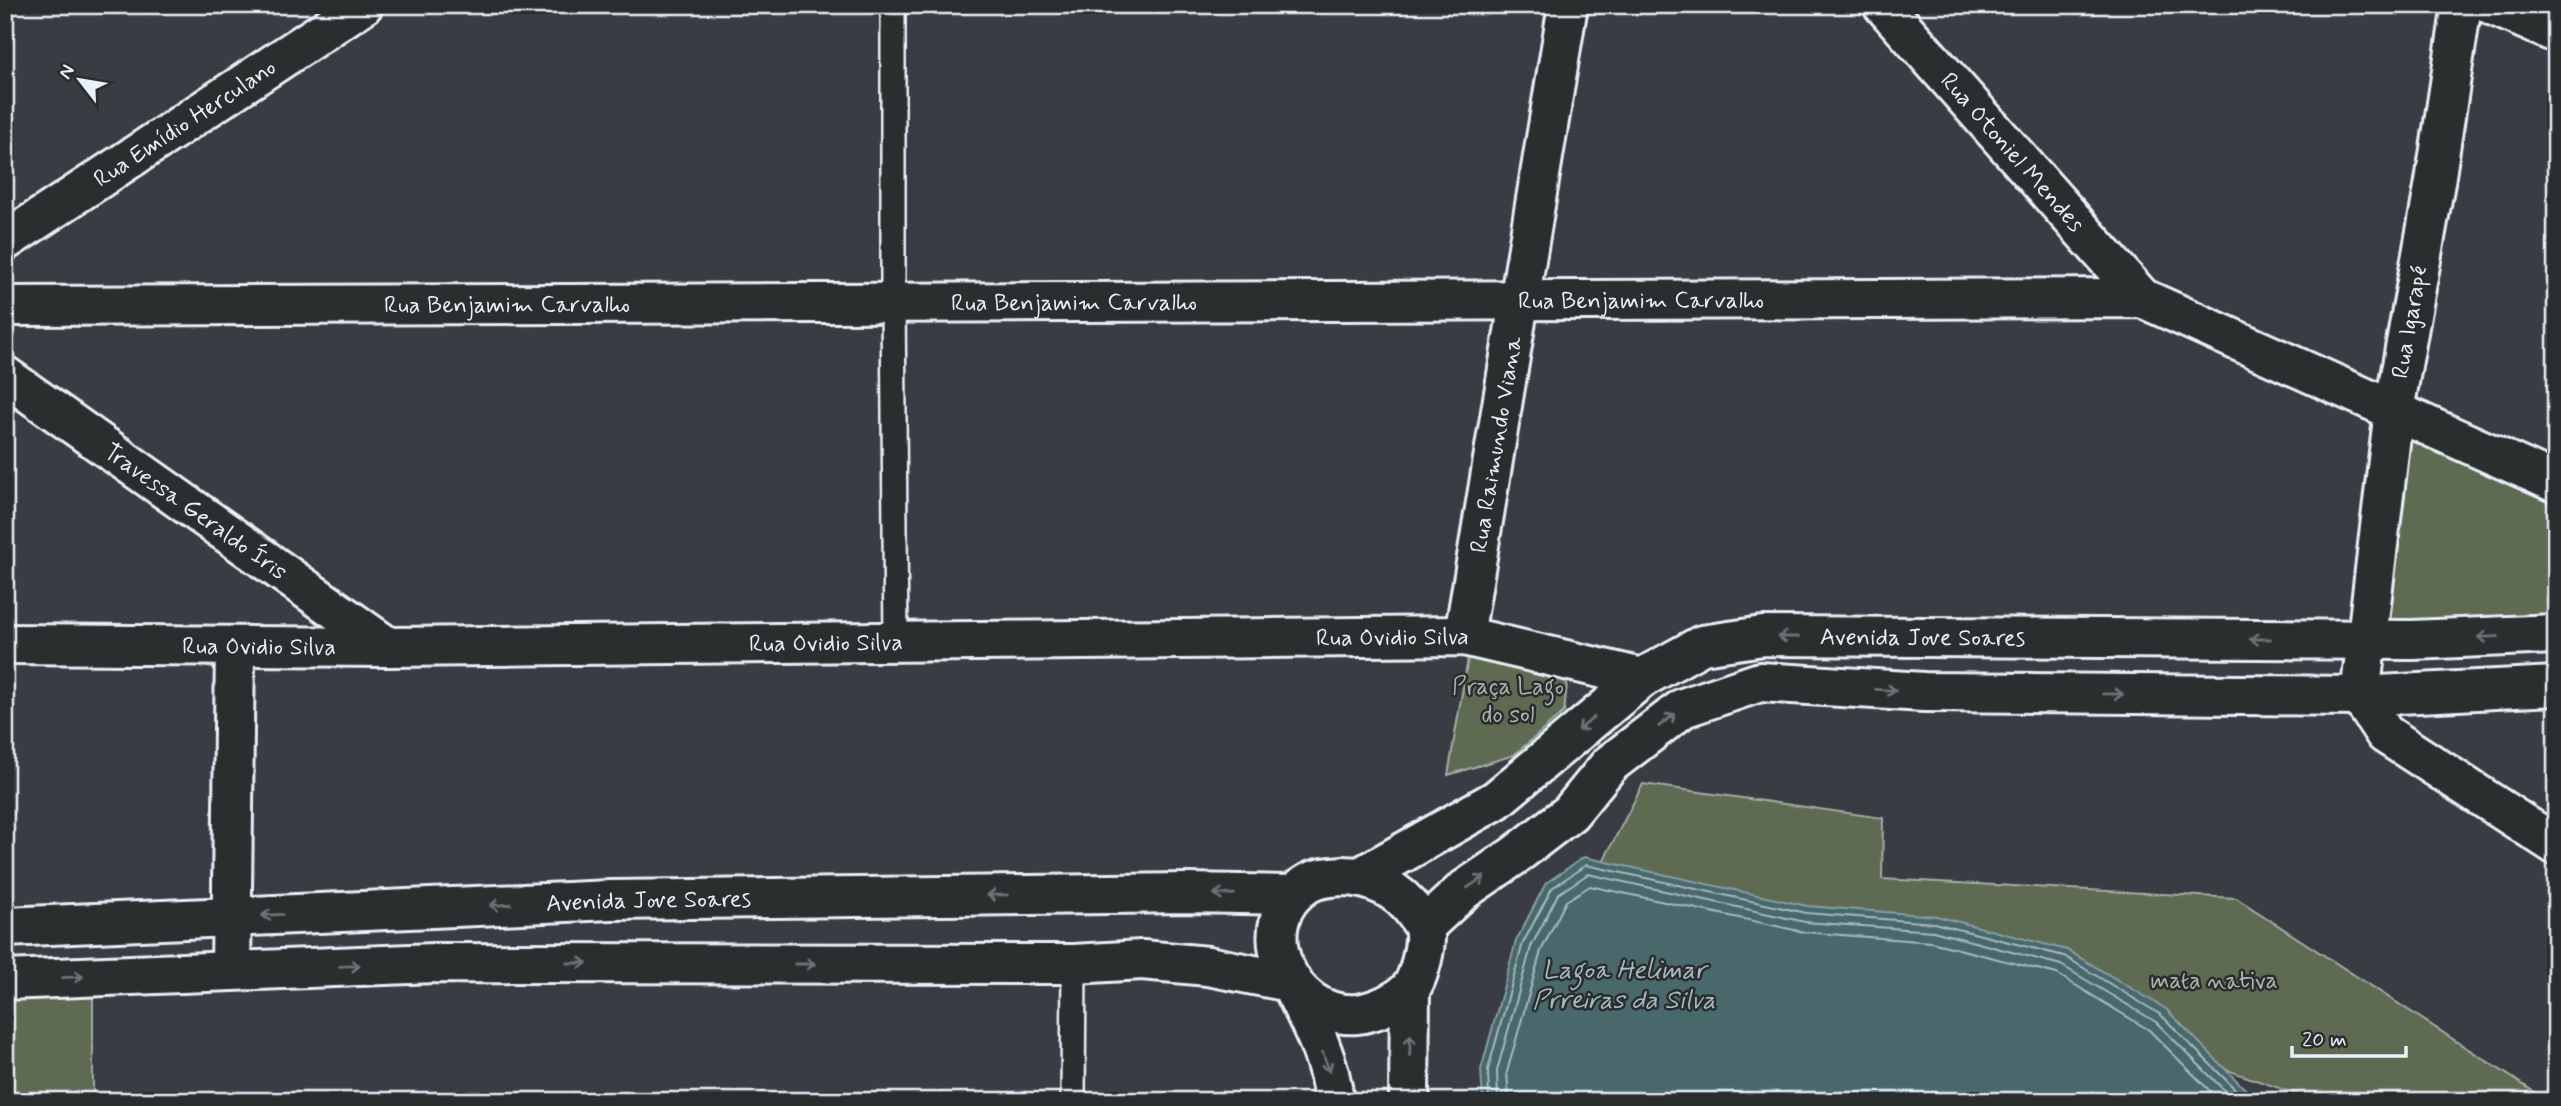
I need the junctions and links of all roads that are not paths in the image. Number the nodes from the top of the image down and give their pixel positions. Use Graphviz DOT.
graph roads {
  1 [pos="363,5"];
  2 [pos="893,5"];
  3 [pos="1567,5"];
  4 [pos="1883,5"];
  5 [pos="2462,5"];
  6 [pos="2492,5"];
  7 [pos="2556,33"];
  8 [pos="5,240"];
  9 [pos="2141,298"];
  10 [pos="1520,299"];
  11 [pos="892,301"];
  12 [pos="5,306"];
  13 [pos="5,376"];
  14 [pos="2394,410"];
  15 [pos="2556,482"];
  16 [pos="2556,634"];
  17 [pos="1464,636"];
  18 [pos="2365,640"];
  19 [pos="896,643"];
  20 [pos="5,644"];
  21 [pos="388,647"];
  22 [pos="235,648"];
  23 [pos="1642,678"];
  24 [pos="2556,686"];
  25 [pos="2360,696"];
  26 [pos="2556,845"];
  27 [pos="1362,876"];
  28 [pos="1292,895"];
  29 [pos="232,916"];
  30 [pos="5,927"];
  31 [pos="1424,927"];
  32 [pos="1073,964"];
  33 [pos="231,971"];
  34 [pos="5,980"];
  35 [pos="1290,982"];
  36 [pos="1410,989"];
  37 [pos="1073,1101"];
  38 [pos="1334,1101"];
  39 [pos="1409,1101"];
  1 -- 8 [label="street, Rua Emídio Herculano"];
  2 -- 11 [label="lane"];
  3 -- 10 [label="street, Rua Raimundo Viana"];
  4 -- 9 [label="street, Rua Otoniel Mendes"];
  5 -- 14 [label="street, Rua Igarapé"];
  6 -- 7 [label="street"];
  9 -- 10 [label="street, Rua Benjamim Carvalho"];
  9 -- 14 [label="street"];
  10 -- 11 [label="street, Rua Benjamim Carvalho"];
  10 -- 17 [label="street, Rua Raimundo Viana"];
  11 -- 12 [label="street, Rua Benjamim Carvalho"];
  11 -- 19 [label="lane"];
  13 -- 21 [label="street, Travessa Geraldo Íris"];
  14 -- 15 [label="street"];
  14 -- 18 [label="street, Rua Igarapé"];
  16 -- 18 [label="street, Avenida Jove Soares, one-way"];
  17 -- 19 [label="street, Rua Ovidio Silva"];
  17 -- 23 [label="street, Rua Ovidio Silva"];
  18 -- 23 [label="street, Avenida Jove Soares, one-way"];
  18 -- 25 [label="street, Rua Igarapé"];
  19 -- 21 [label="street, Rua Ovidio Silva"];
  20 -- 22 [label="street, Rua Ovidio Silva"];
  21 -- 22 [label="street, Rua Ovidio Silva"];
  22 -- 29 [label="street"];
  23 -- 27 [label="street, Avenida Jove Soares, one-way"];
  24 -- 25 [label="street, Avenida Jove Soares"];
  25 -- 26 [label="street"];
  31 -- 25 [label="street, Avenida Jove Soares, one-way"];
  27 -- 28 [label="street, Avenida Jove Soares"];
  27 -- 31 [label="street"];
  28 -- 29 [label="street, Avenida Jove Soares, one-way"];
  28 -- 35 [label="street"];
  29 -- 30 [label="street, Avenida Jove Soares"];
  29 -- 33 [label="street"];
  31 -- 36 [label="street"];
  33 -- 32 [label="street, one-way"];
  32 -- 35 [label="street"];
  32 -- 37 [label="lane"];
  34 -- 33 [label="street, one-way"];
  35 -- 36 [label="street"];
  35 -- 38 [label="street, one-way"];
  39 -- 36 [label="street, one-way"];
}
